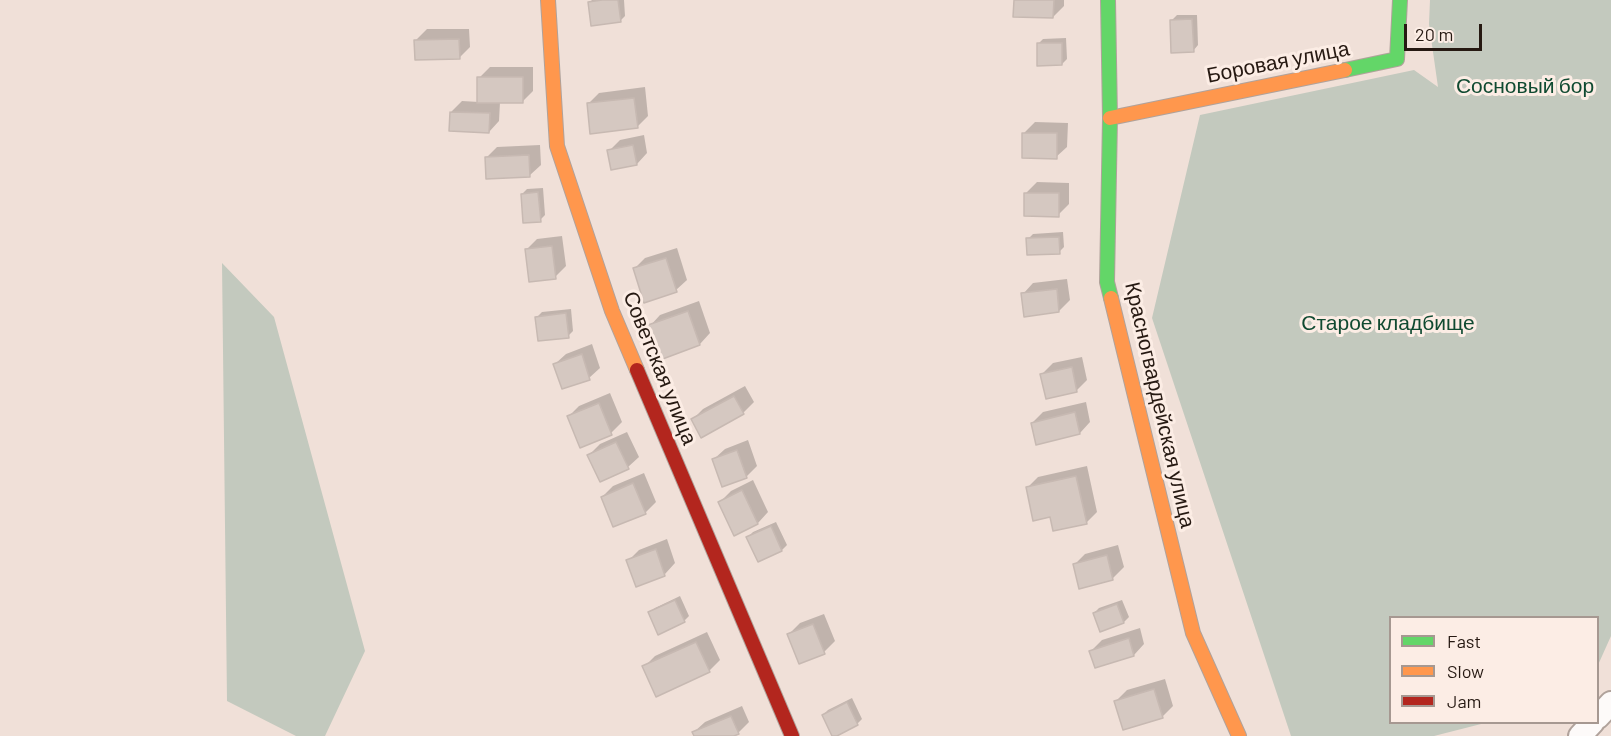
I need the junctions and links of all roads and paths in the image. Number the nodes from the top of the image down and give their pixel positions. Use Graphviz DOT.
graph roads {
  1 [pos="548,0"];
  2 [pos="1108,0"];
  3 [pos="1400,0"];
  4 [pos="1110,118"];
  5 [pos="1611,703"];
  6 [pos="1599,716"];
  7 [pos="1592,724"];
  8 [pos="792,736"];
  9 [pos="1239,736"];
  10 [pos="1580,736"];
  1 -- 8 [label="street, Советская улица"];
  2 -- 4 [label="street, Красногвардейская улица"];
  3 -- 4 [label="street, Боровая улица"];
  4 -- 9 [label="street, Красногвардейская улица"];
  5 -- 6 [label="street"];
  7 -- 10 [label="street"];
}
